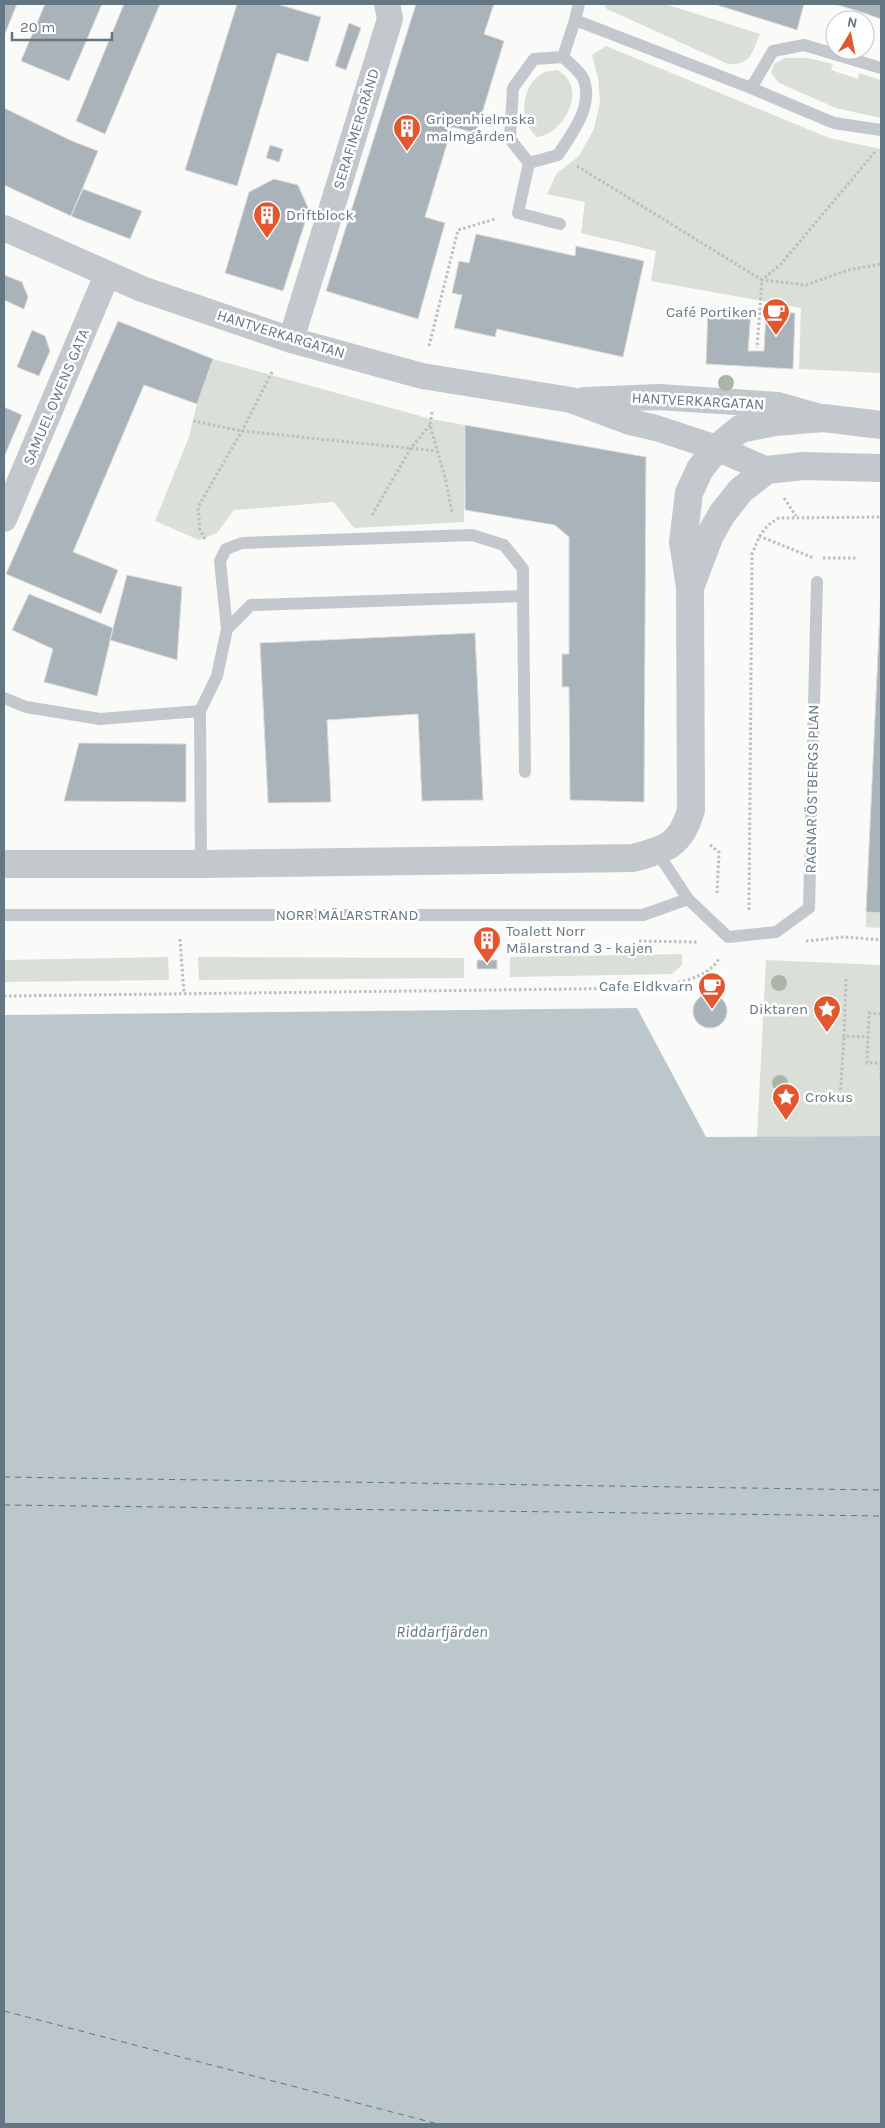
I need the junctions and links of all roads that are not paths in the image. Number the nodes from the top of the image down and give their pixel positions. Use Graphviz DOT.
graph roads {
  1 [pos="387,4"];
  2 [pos="579,4"];
  3 [pos="575,20"];
  4 [pos="562,57"];
  5 [pos="881,68"];
  6 [pos="751,88"];
  7 [pos="881,130"];
  8 [pos="530,163"];
  9 [pos="560,224"];
  10 [pos="4,228"];
  11 [pos="108,275"];
  12 [pos="290,340"];
  13 [pos="570,400"];
  14 [pos="824,418"];
  15 [pos="881,425"];
  16 [pos="717,448"];
  17 [pos="881,468"];
  18 [pos="767,470"];
  19 [pos="4,519"];
  20 [pos="817,582"];
  21 [pos="690,587"];
  22 [pos="523,596"];
  23 [pos="227,629"];
  24 [pos="4,698"];
  25 [pos="200,712"];
  26 [pos="525,772"];
  27 [pos="665,848"];
  28 [pos="4,864"];
  29 [pos="201,864"];
  30 [pos="688,899"];
  31 [pos="4,915"];
  1 -- 12 [label="street, SERAFIMERGRÄND"];
  2 -- 3 [label="lane"];
  3 -- 4 [label="lane"];
  3 -- 6 [label="lane"];
  4 -- 8 [label="lane"];
  4 -- 8 [label="lane"];
  5 -- 6 [label="lane"];
  6 -- 7 [label="lane"];
  8 -- 9 [label="lane"];
  10 -- 11 [label="street, HANTVERKARGATAN"];
  11 -- 12 [label="street, HANTVERKARGATAN"];
  11 -- 19 [label="street, SAMUEL OWENS GATA"];
  12 -- 13 [label="street, HANTVERKARGATAN"];
  13 -- 14 [label="street, HANTVERKARGATAN"];
  13 -- 16 [label="street, HANTVERKARGATAN"];
  14 -- 15 [label="street, HANTVERKARGATAN"];
  14 -- 16 [label="street, HANTVERKARGATAN"];
  16 -- 18 [label="street, HANTVERKARGATAN"];
  16 -- 21 [label="street"];
  17 -- 18 [label="street"];
  18 -- 21 [label="street"];
  20 -- 30 [label="lane, RAGNAR ÖSTBERGS PLAN"];
  21 -- 27 [label="street"];
  22 -- 23 [label="lane"];
  22 -- 23 [label="lane"];
  22 -- 26 [label="lane"];
  23 -- 25 [label="lane"];
  24 -- 25 [label="lane"];
  25 -- 29 [label="lane"];
  27 -- 29 [label="street"];
  27 -- 30 [label="lane"];
  28 -- 29 [label="street"];
  30 -- 31 [label="lane, NORR MÄLARSTRAND"];
}
